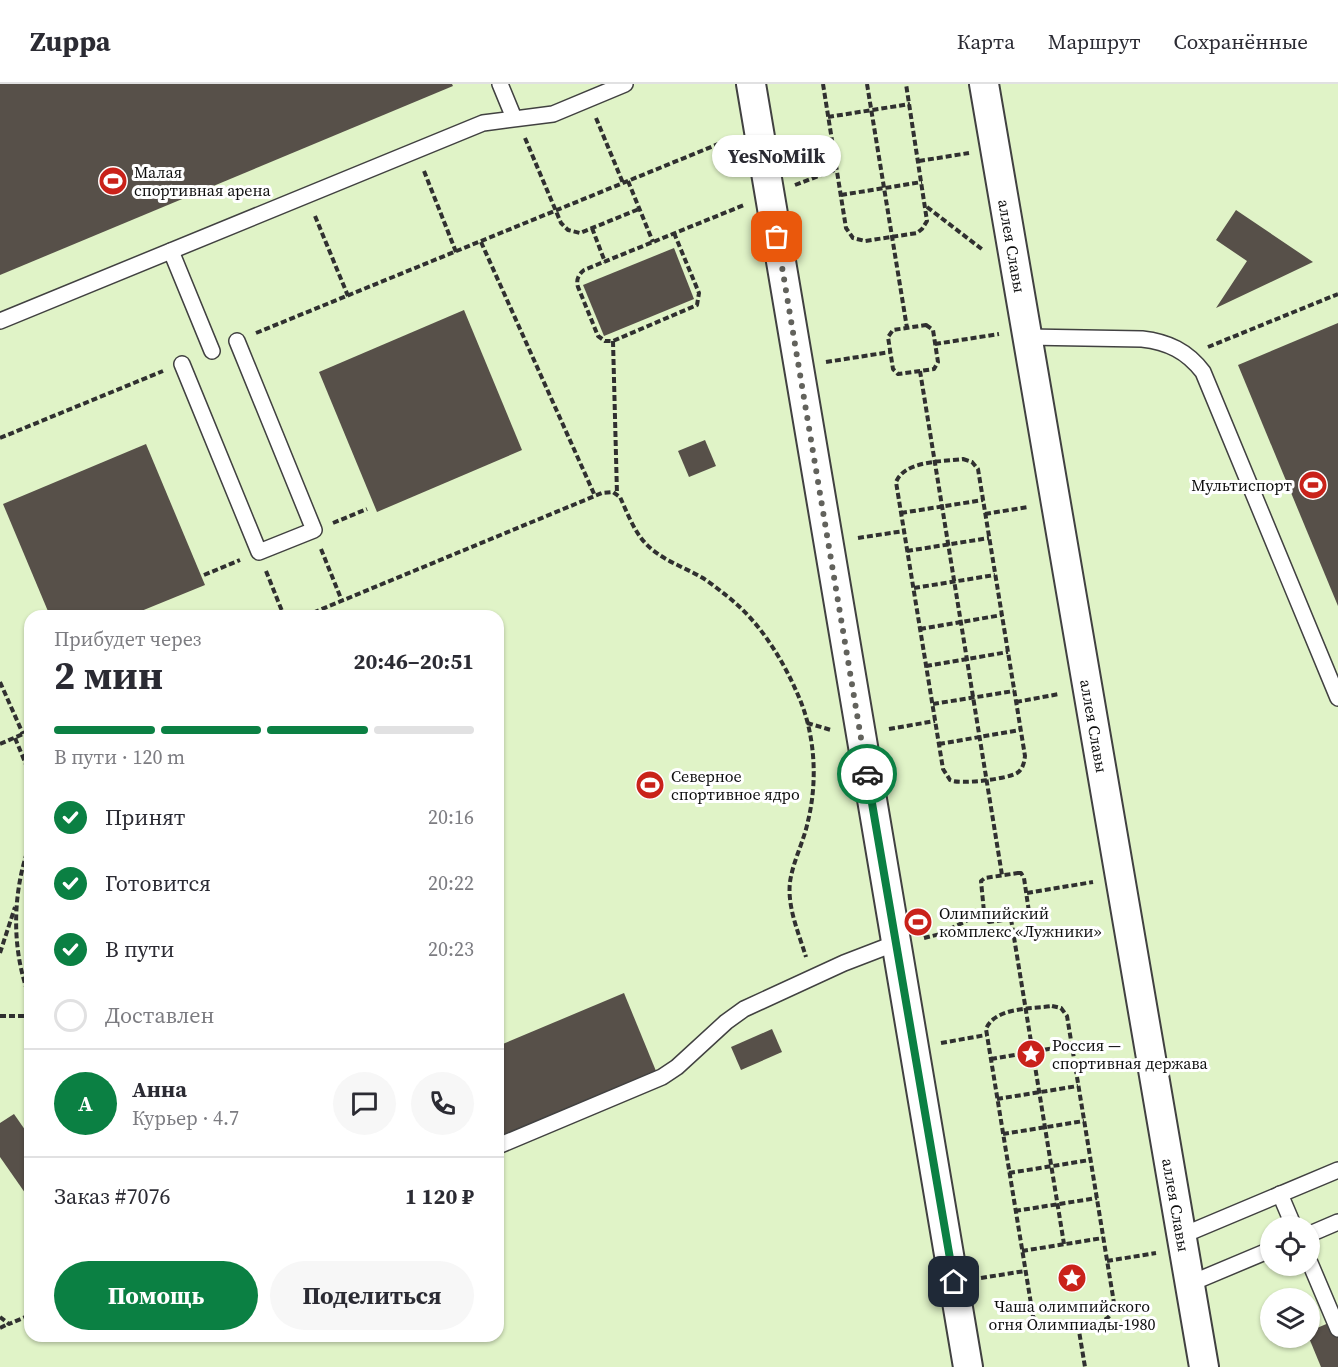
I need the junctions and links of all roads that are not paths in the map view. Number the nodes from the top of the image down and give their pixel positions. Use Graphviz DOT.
graph roads {
  1 [pos="500,84"];
  2 [pos="625,84"];
  3 [pos="751,84"];
  4 [pos="984,84"];
  5 [pos="516,118"];
  6 [pos="171,251"];
  7 [pos="0,321"];
  8 [pos="1027,333"];
  9 [pos="237,341"];
  10 [pos="212,351"];
  11 [pos="182,364"];
  12 [pos="1338,698"];
  13 [pos="896,943"];
  14 [pos="504,1143"];
  15 [pos="1338,1170"];
  16 [pos="1280,1194"];
  17 [pos="1289,1216"];
  18 [pos="1338,1222"];
  19 [pos="1320,1230"];
  20 [pos="1182,1242"];
  21 [pos="1260,1254"];
  22 [pos="1316,1276"];
  23 [pos="1189,1284"];
  24 [pos="1338,1329"];
  25 [pos="968,1367"];
  26 [pos="1204,1367"];
  1 -- 5 [label="lane"];
  2 -- 5 [label="lane"];
  3 -- 13 [label="street"];
  4 -- 8 [label="street, аллея Славы"];
  5 -- 6 [label="lane"];
  6 -- 7 [label="lane"];
  6 -- 10 [label="lane"];
  8 -- 12 [label="lane"];
  8 -- 20 [label="street, аллея Славы"];
  9 -- 11 [label="lane"];
  13 -- 14 [label="lane"];
  13 -- 25 [label="street"];
  15 -- 16 [label="lane"];
  16 -- 17 [label="lane"];
  16 -- 20 [label="lane"];
  18 -- 19 [label="lane"];
  20 -- 23 [label="street, аллея Славы"];
  21 -- 23 [label="lane"];
  22 -- 24 [label="lane"];
  23 -- 26 [label="street, аллея Славы"];
}
